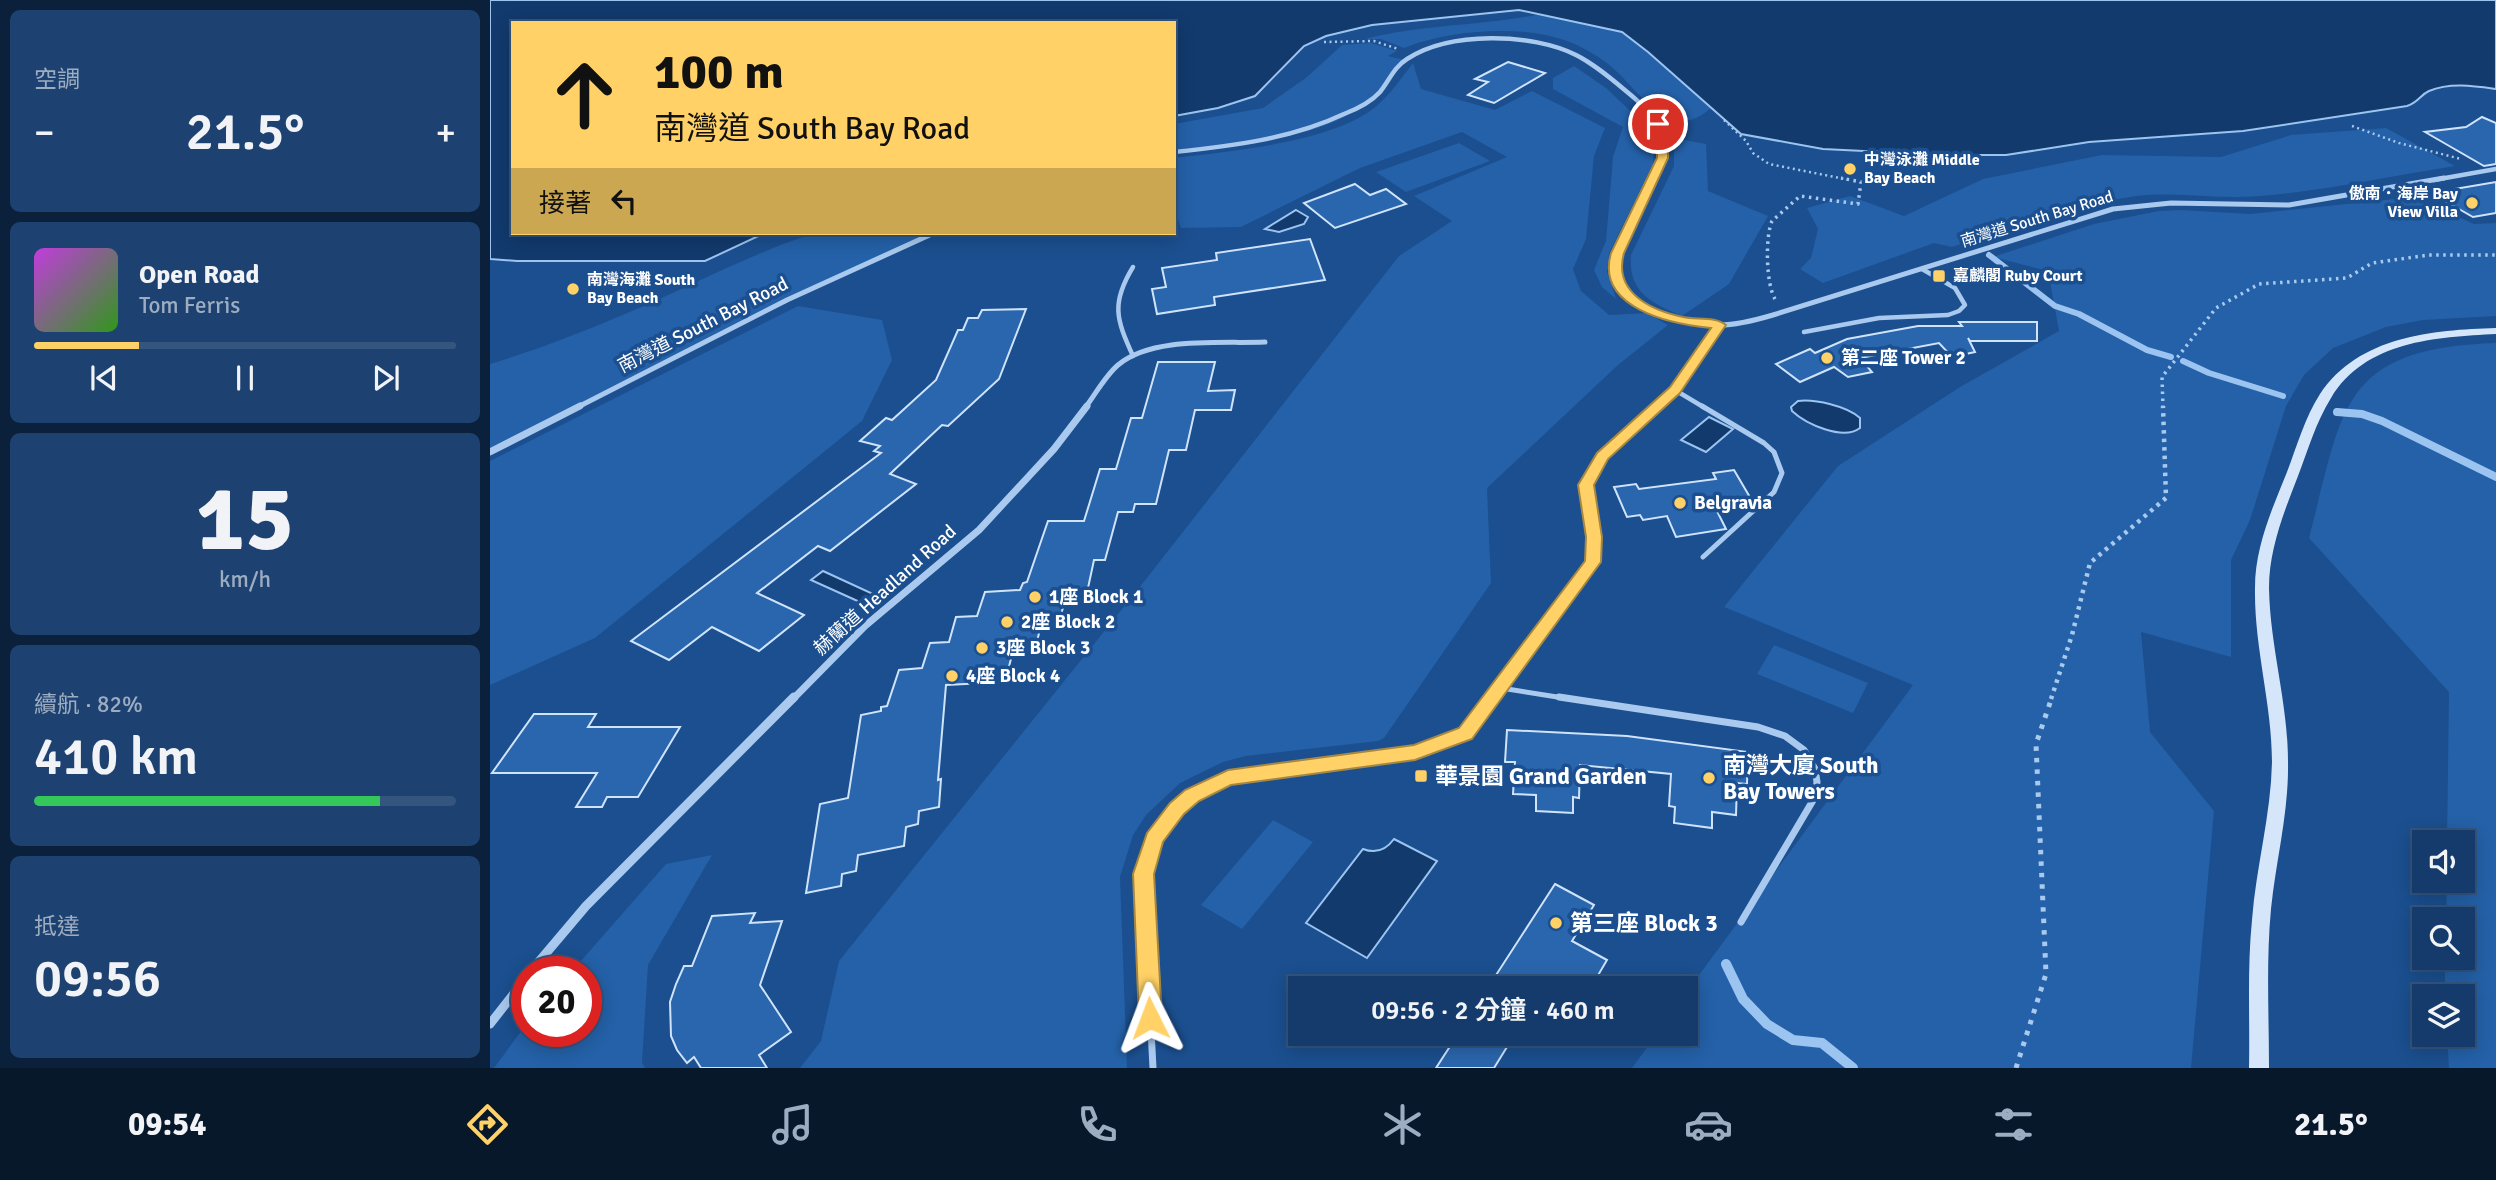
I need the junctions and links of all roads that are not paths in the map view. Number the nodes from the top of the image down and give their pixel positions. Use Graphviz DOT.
graph roads {
  1 [pos="1176,152"];
  2 [pos="2496,169"];
  3 [pos="930,235"];
  4 [pos="1133,267"];
  5 [pos="1922,268"];
  6 [pos="1720,325"];
  7 [pos="2496,331"];
  8 [pos="1804,332"];
  9 [pos="1265,342"];
  10 [pos="1133,356"];
  11 [pos="1675,390"];
  12 [pos="490,452"];
  13 [pos="1703,557"];
  14 [pos="1501,688"];
  15 [pos="1415,752"];
  16 [pos="1741,922"];
  17 [pos="544,956"];
  18 [pos="511,997"];
  19 [pos="490,1024"];
  20 [pos="1153,1068"];
  21 [pos="2259,1068"];
  1 -- 6 [label="street, 南灣道 South Bay Road"];
  2 -- 5 [label="street, 南灣道 South Bay Road"];
  3 -- 12 [label="street, 南灣道 South Bay Road"];
  4 -- 10 [label="lane"];
  5 -- 6 [label="street, 南灣道 South Bay Road"];
  5 -- 8 [label="lane"];
  6 -- 11 [label="street"];
  7 -- 21 [label="main road"];
  9 -- 10 [label="street, 赫蘭道 Headland Road"];
  10 -- 17 [label="street, 赫蘭道 Headland Road"];
  11 -- 13 [label="lane"];
  11 -- 14 [label="street"];
  14 -- 15 [label="street"];
  14 -- 16 [label="lane"];
  15 -- 20 [label="lane"];
  18 -- 19 [label="street"];
}
